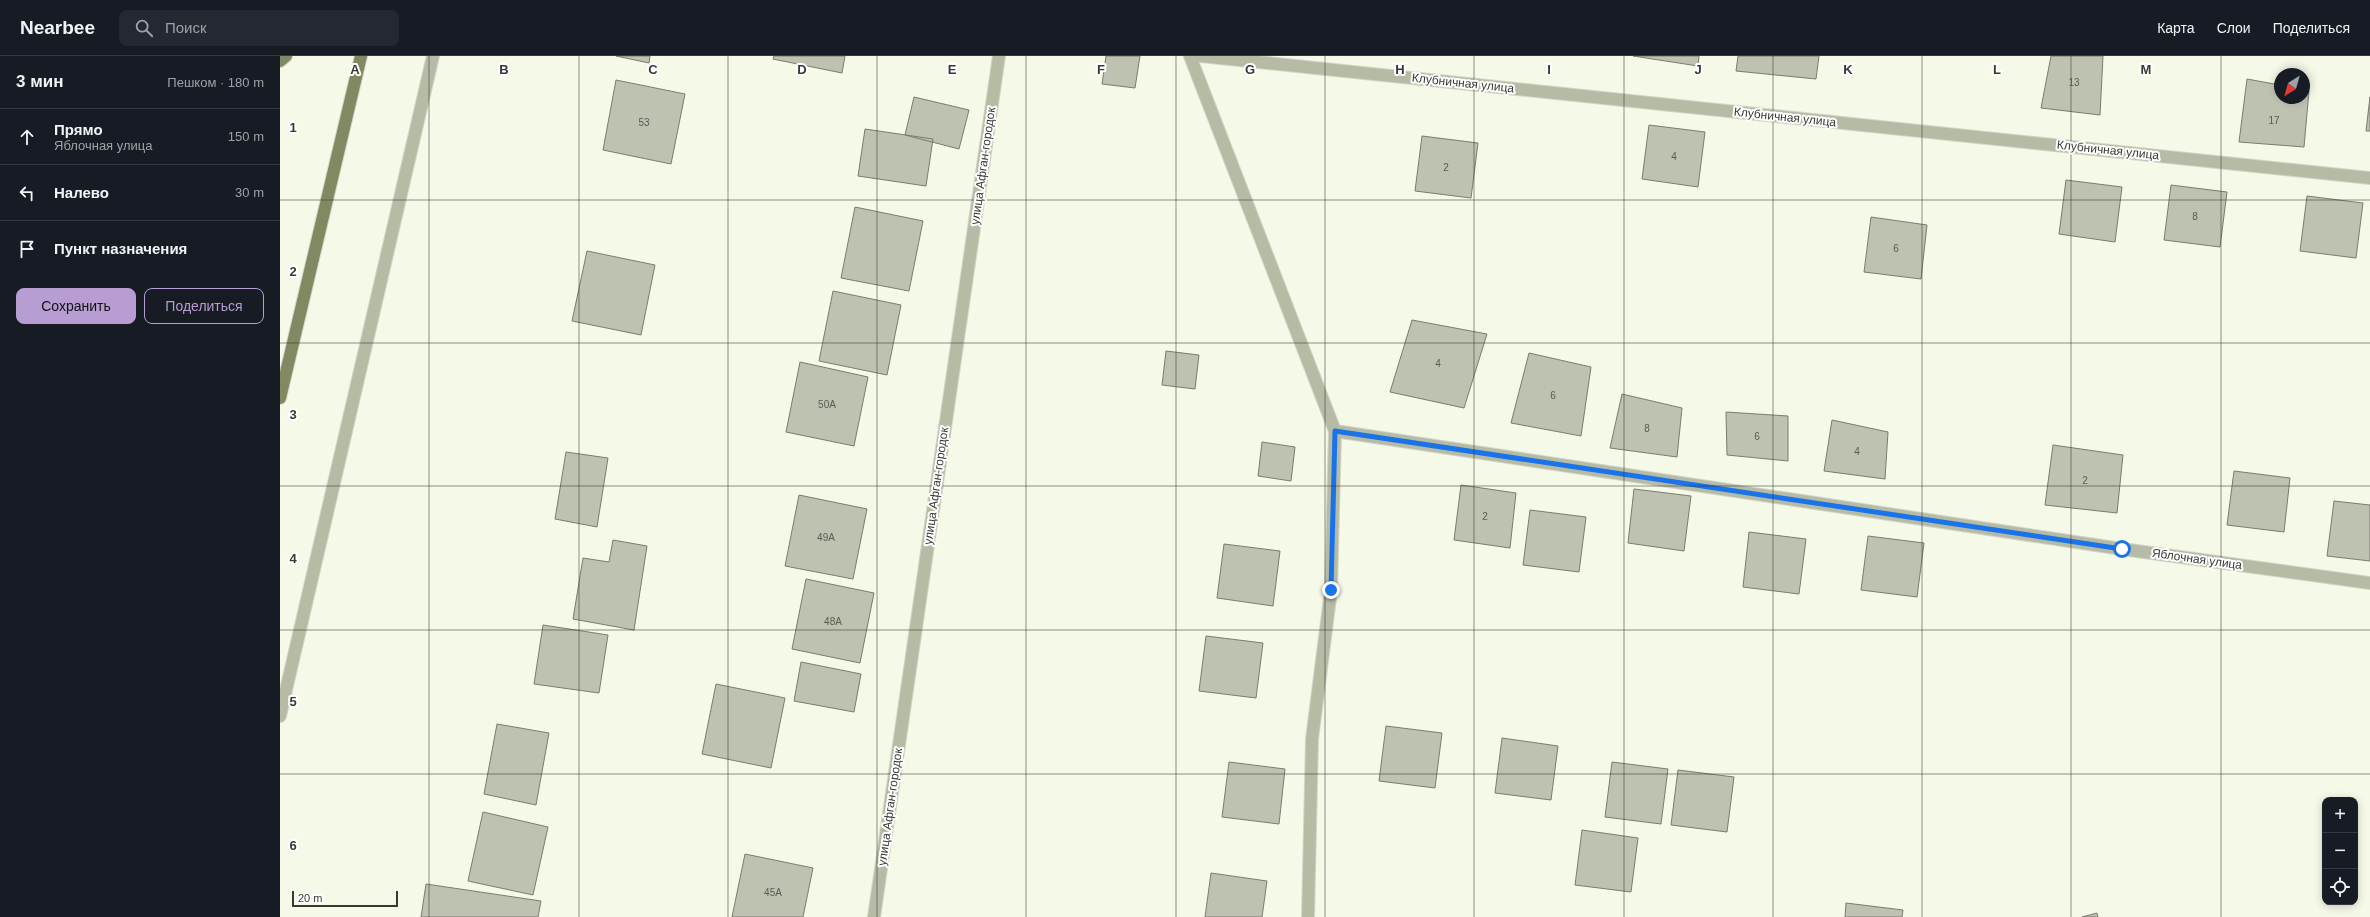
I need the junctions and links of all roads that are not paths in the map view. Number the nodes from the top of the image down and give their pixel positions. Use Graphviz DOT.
graph roads {
  1 [pos="286,56"];
  2 [pos="361,56"];
  3 [pos="433,56"];
  4 [pos="999,56"];
  5 [pos="1190,56"];
  6 [pos="1201,56"];
  7 [pos="280,61"];
  8 [pos="2370,178"];
  9 [pos="280,398"];
  10 [pos="1335,431"];
  11 [pos="2370,583"];
  12 [pos="280,716"];
  13 [pos="874,917"];
  14 [pos="1308,917"];
  1 -- 7 [label="main road"];
  2 -- 9 [label="main road"];
  3 -- 12 [label="street"];
  4 -- 13 [label="street, улица Афган-городок"];
  5 -- 10 [label="street"];
  6 -- 8 [label="street, Клубничная улица"];
  10 -- 11 [label="street, Яблочная улица"];
  10 -- 14 [label="street"];
}
